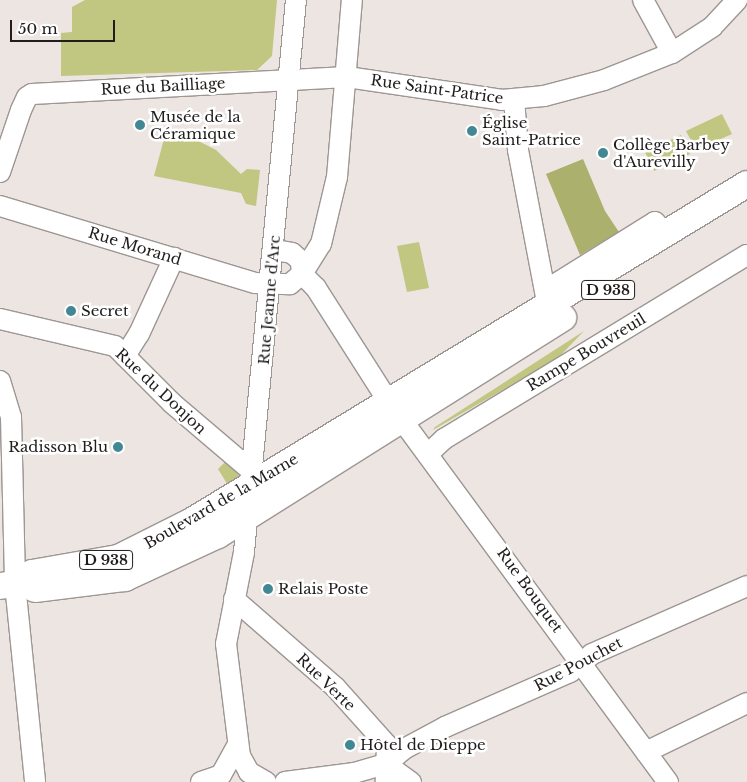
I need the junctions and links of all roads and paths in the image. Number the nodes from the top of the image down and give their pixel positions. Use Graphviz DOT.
graph roads {
  1 [pos="296,0"];
  2 [pos="352,0"];
  3 [pos="643,0"];
  4 [pos="737,0"];
  5 [pos="672,53"];
  6 [pos="347,77"];
  7 [pos="289,79"];
  8 [pos="514,99"];
  9 [pos="0,172"];
  10 [pos="747,184"];
  11 [pos="747,202"];
  12 [pos="0,206"];
  13 [pos="274,250"];
  14 [pos="747,255"];
  15 [pos="174,258"];
  16 [pos="302,274"];
  17 [pos="270,284"];
  18 [pos="547,298"];
  19 [pos="0,319"];
  20 [pos="125,356"];
  21 [pos="0,381"];
  22 [pos="395,411"];
  23 [pos="429,453"];
  24 [pos="251,479"];
  25 [pos="248,519"];
  26 [pos="7,585"];
  27 [pos="747,586"];
  28 [pos="234,599"];
  29 [pos="582,664"];
  30 [pos="747,703"];
  31 [pos="238,746"];
  32 [pos="646,752"];
  33 [pos="386,773"];
  34 [pos="35,782"];
  35 [pos="201,782"];
  36 [pos="266,782"];
  37 [pos="285,782"];
  38 [pos="410,782"];
  39 [pos="668,782"];
  1 -- 7 [label="street, Rue Jeanne d'Arc"];
  2 -- 6 [label="street"];
  3 -- 5 [label="street"];
  4 -- 5 [label="street, Rue Saint-Patrice"];
  5 -- 8 [label="street, Rue Saint-Patrice"];
  6 -- 7 [label="street, Rue Saint-Patrice"];
  6 -- 8 [label="street, Rue Saint-Patrice"];
  6 -- 16 [label="street"];
  7 -- 9 [label="street, Rue du Bailliage"];
  7 -- 13 [label="street, Rue Jeanne d'Arc"];
  8 -- 18 [label="street"];
  10 -- 18 [label="main road, Boulevard de la Marne / D 938"];
  11 -- 22 [label="main road, Boulevard de la Marne / D 938"];
  12 -- 15 [label="street, Rue Morand"];
  13 -- 16 [label="street, Rue Bouquet"];
  13 -- 17 [label="street, Rue Jeanne d'Arc"];
  14 -- 23 [label="street, Rampe Bouvreuil"];
  15 -- 17 [label="street, Rue Morand"];
  15 -- 20 [label="street"];
  16 -- 17 [label="street, Rue Morand"];
  16 -- 22 [label="street, Rue Bouquet"];
  17 -- 24 [label="street, Rue Jeanne d'Arc"];
  18 -- 22 [label="main road, Boulevard de la Marne / D 938"];
  19 -- 20 [label="street, Rue du Donjon"];
  20 -- 24 [label="street, Rue du Donjon"];
  21 -- 26 [label="street"];
  22 -- 23 [label="street, Rue Bouquet"];
  22 -- 24 [label="main road, Boulevard de la Marne / D 938"];
  22 -- 25 [label="main road, Boulevard de la Marne / D 938"];
  23 -- 29 [label="street, Rue Bouquet"];
  24 -- 25 [label="street, Rue Jeanne d'Arc"];
  24 -- 26 [label="main road, Boulevard de la Marne / D 938"];
  25 -- 26 [label="main road, Boulevard de la Marne / D 938"];
  25 -- 28 [label="street, Rue Jeanne d'Arc"];
  26 -- 34 [label="street"];
  27 -- 29 [label="street, Rue Pouchet"];
  28 -- 31 [label="street, Rue Jeanne d'Arc"];
  28 -- 33 [label="street, Rue Verte"];
  29 -- 32 [label="street, Rue Bouquet"];
  29 -- 33 [label="street, Rue Pouchet"];
  30 -- 32 [label="street"];
  31 -- 35 [label="street"];
  31 -- 36 [label="street, Rue Jeanne d'Arc"];
  32 -- 39 [label="street, Rue Bouquet"];
  33 -- 37 [label="street"];
  33 -- 38 [label="street"];
}
